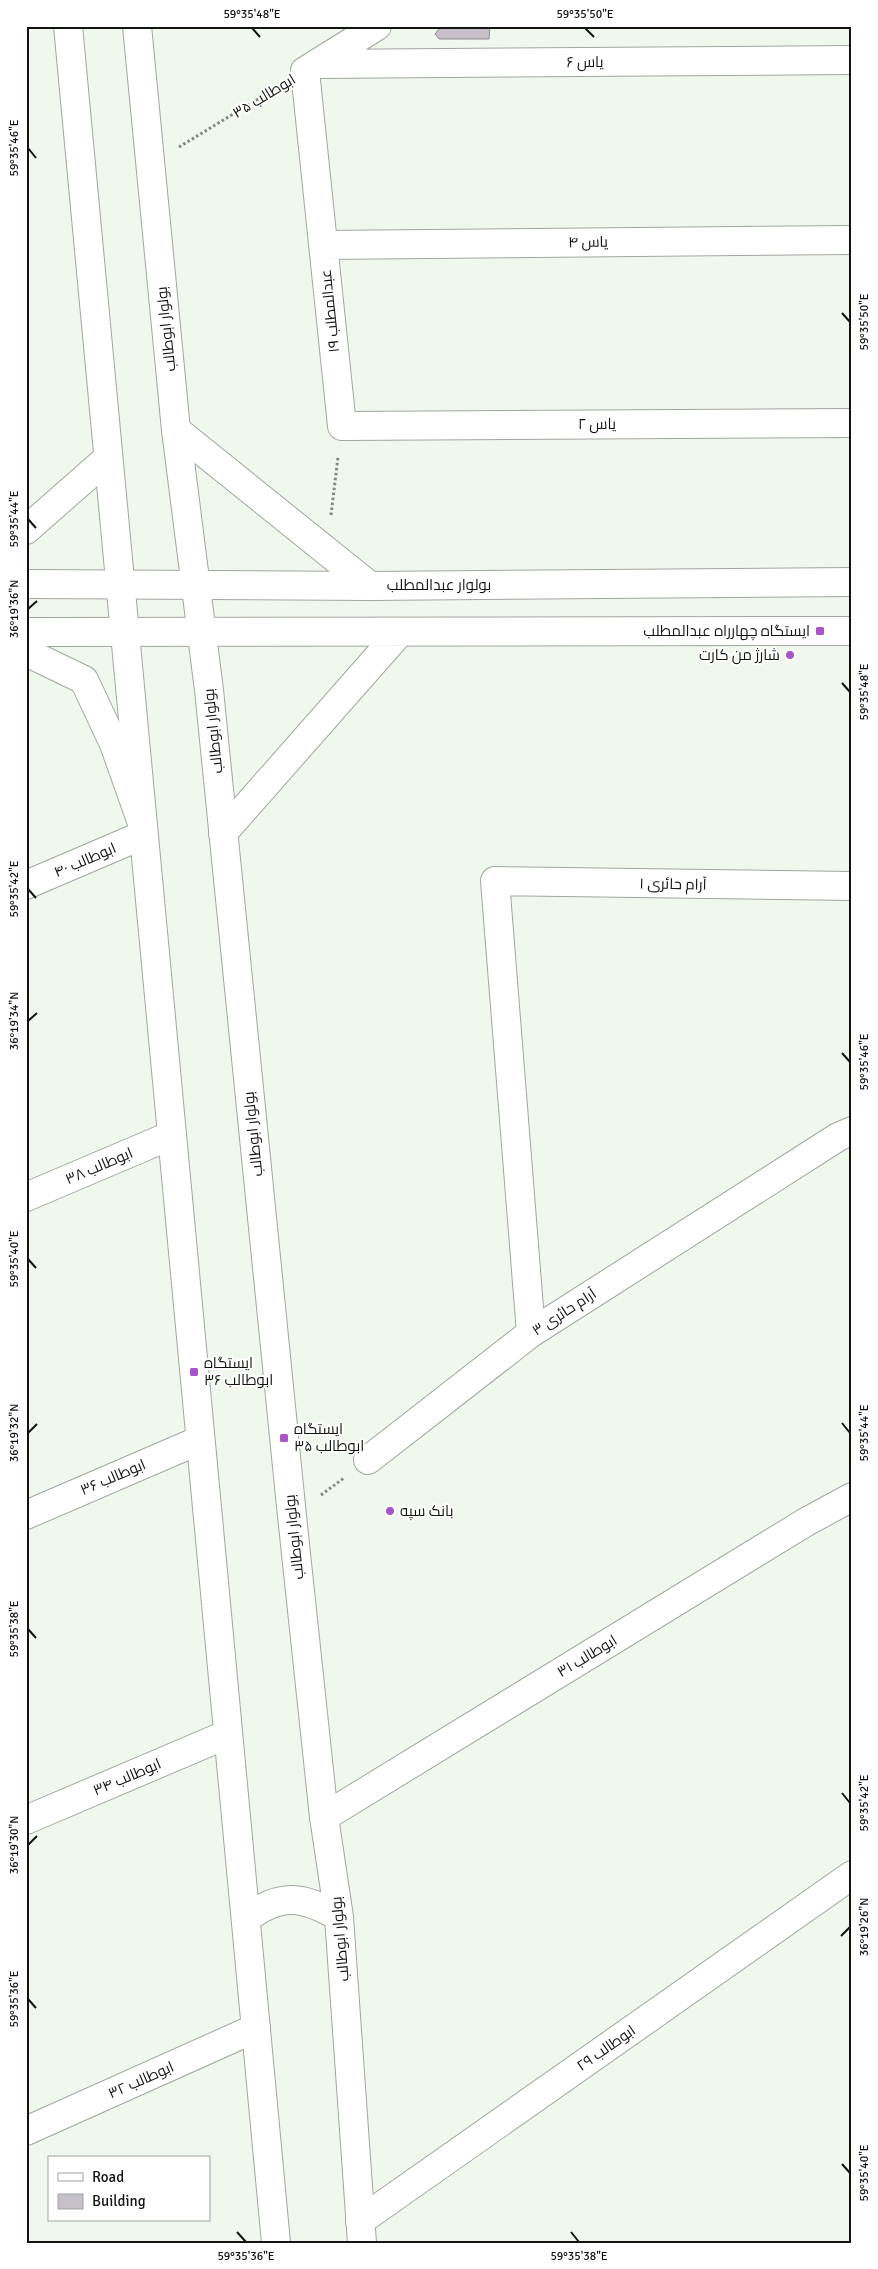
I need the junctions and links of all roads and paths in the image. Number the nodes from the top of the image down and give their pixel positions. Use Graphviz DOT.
graph roads {
  1 [pos="68,26"];
  2 [pos="137,26"];
  3 [pos="377,26"];
  4 [pos="852,60"];
  5 [pos="311,68"];
  6 [pos="150,164"];
  7 [pos="852,240"];
  8 [pos="323,244"];
  9 [pos="852,423"];
  10 [pos="342,426"];
  11 [pos="176,430"];
  12 [pos="108,458"];
  13 [pos="26,530"];
  14 [pos="326,551"];
  15 [pos="852,582"];
  16 [pos="26,584"];
  17 [pos="120,585"];
  18 [pos="196,585"];
  19 [pos="370,586"];
  20 [pos="852,631"];
  21 [pos="26,632"];
  22 [pos="124,632"];
  23 [pos="202,632"];
  24 [pos="400,632"];
  25 [pos="26,652"];
  26 [pos="143,829"];
  27 [pos="223,833"];
  28 [pos="26,885"];
  29 [pos="852,886"];
  30 [pos="852,1131"];
  31 [pos="172,1135"];
  32 [pos="26,1197"];
  33 [pos="531,1333"];
  34 [pos="200,1440"];
  35 [pos="368,1460"];
  36 [pos="852,1497"];
  37 [pos="26,1515"];
  38 [pos="292,1516"];
  39 [pos="228,1734"];
  40 [pos="324,1817"];
  41 [pos="26,1820"];
  42 [pos="852,1875"];
  43 [pos="339,1917"];
  44 [pos="246,1919"];
  45 [pos="256,2028"];
  46 [pos="26,2131"];
  47 [pos="361,2232"];
  48 [pos="276,2243"];
  1 -- 12 [label="main road"];
  2 -- 6 [label="main road, بولوار ابوطالب"];
  3 -- 5 [label="main road"];
  4 -- 5 [label="main road, یاس ۶"];
  5 -- 6 [label="path, ابوطالب ۳۵"];
  5 -- 8 [label="main road, عبدالمطلب ۱۹"];
  6 -- 11 [label="main road, بولوار ابوطالب"];
  7 -- 8 [label="main road, یاس ۴"];
  8 -- 10 [label="main road, عبدالمطلب ۱۹"];
  9 -- 10 [label="main road, یاس ۲"];
  10 -- 14 [label="path"];
  11 -- 14 [label="main road"];
  11 -- 18 [label="main road, بولوار ابوطالب"];
  12 -- 13 [label="main road"];
  12 -- 17 [label="main road"];
  14 -- 19 [label="main road"];
  15 -- 19 [label="main road, بولوار عبدالمطلب"];
  16 -- 17 [label="main road, بولوار عبدالمطلب"];
  17 -- 18 [label="main road, بولوار عبدالمطلب"];
  17 -- 22 [label="main road"];
  18 -- 19 [label="main road, بولوار عبدالمطلب"];
  18 -- 23 [label="main road, بولوار ابوطالب"];
  20 -- 24 [label="main road"];
  21 -- 22 [label="main road"];
  22 -- 23 [label="main road"];
  22 -- 26 [label="main road"];
  23 -- 24 [label="main road"];
  23 -- 27 [label="main road, بولوار ابوطالب"];
  24 -- 27 [label="main road"];
  25 -- 26 [label="main road"];
  26 -- 28 [label="main road, ابوطالب ۴۰"];
  26 -- 31 [label="main road"];
  27 -- 38 [label="main road, بولوار ابوطالب"];
  29 -- 33 [label="main road, آرام حائری ۱"];
  30 -- 33 [label="main road, آرام حائری ۳"];
  31 -- 32 [label="main road, ابوطالب ۳۸"];
  31 -- 34 [label="main road"];
  33 -- 35 [label="main road, آرام حائری ۳"];
  34 -- 37 [label="main road, ابوطالب ۳۶"];
  34 -- 39 [label="main road"];
  35 -- 38 [label="path"];
  36 -- 40 [label="main road, ابوطالب ۳۱"];
  38 -- 40 [label="main road, بولوار ابوطالب"];
  39 -- 41 [label="main road, ابوطالب ۳۴"];
  39 -- 44 [label="main road"];
  40 -- 43 [label="main road, بولوار ابوطالب"];
  42 -- 47 [label="main road, ابوطالب ۲۹"];
  43 -- 44 [label="main road"];
  43 -- 47 [label="main road, بولوار ابوطالب"];
  44 -- 45 [label="main road"];
  45 -- 46 [label="main road, ابوطالب ۳۲"];
  45 -- 48 [label="main road"];
}
